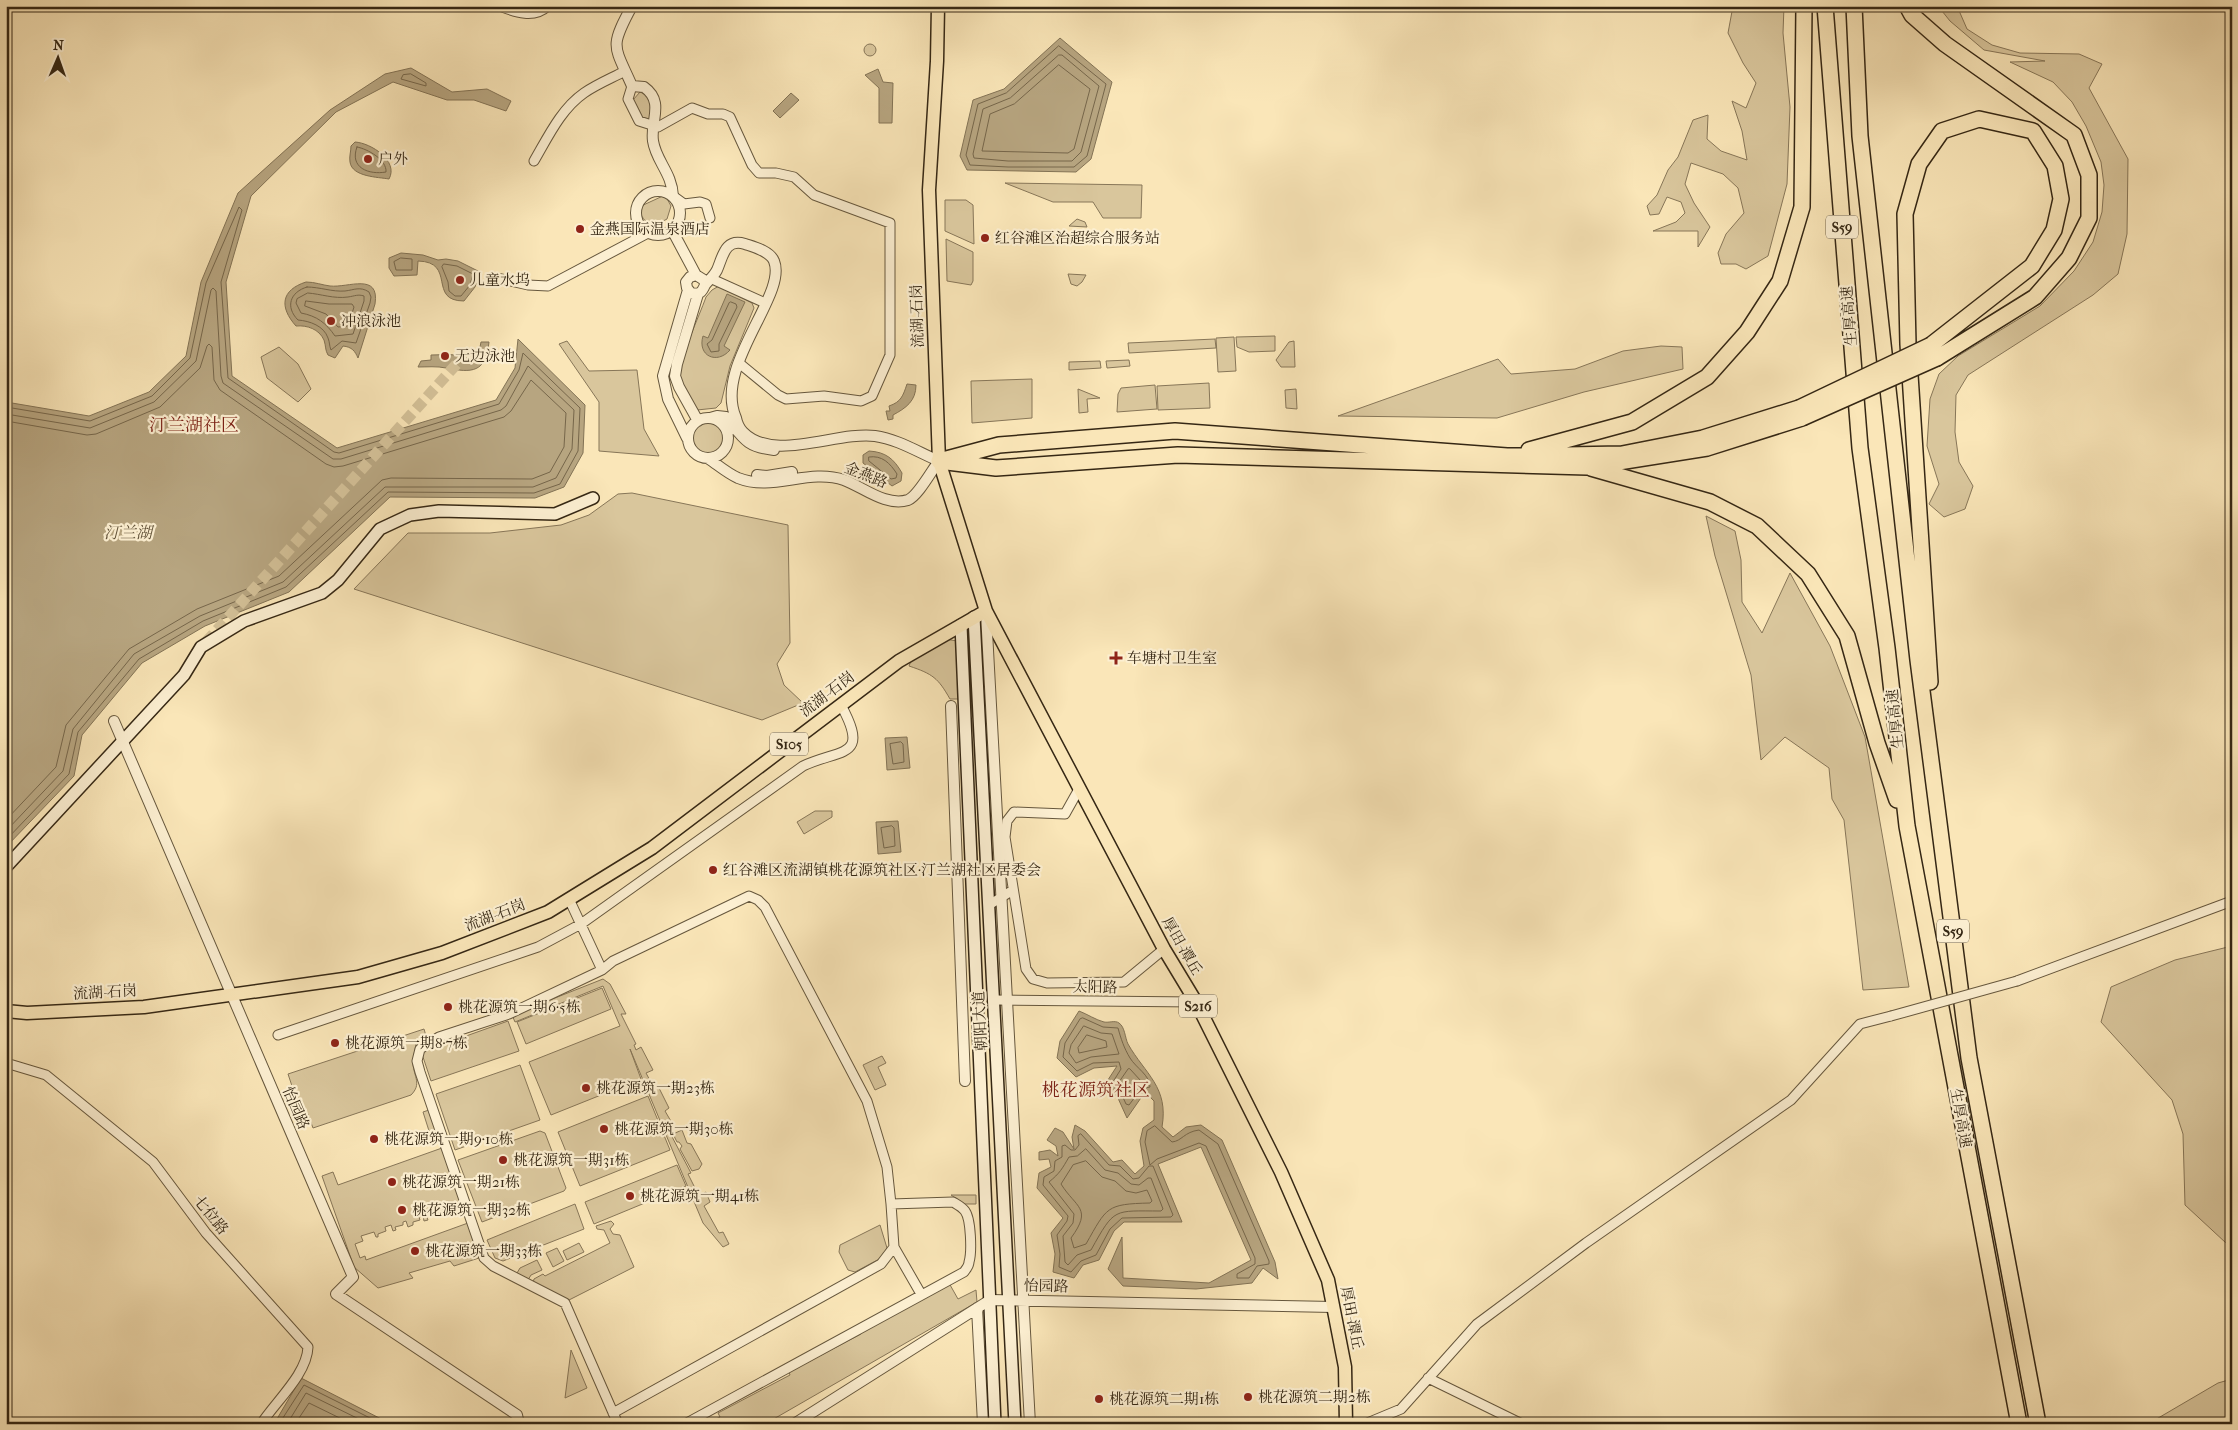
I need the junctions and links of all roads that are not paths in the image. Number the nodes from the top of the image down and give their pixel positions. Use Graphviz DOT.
graph roads {
  1 [pos="501,6"];
  2 [pos="547,6"];
  3 [pos="632,6"];
  4 [pos="938,6"];
  5 [pos="1804,6"];
  6 [pos="1825,6"];
  7 [pos="1854,6"];
  8 [pos="1907,6"];
  9 [pos="625,71"];
  10 [pos="632,86"];
  11 [pos="653,127"];
  12 [pos="534,160"];
  13 [pos="673,196"];
  14 [pos="710,218"];
  15 [pos="670,232"];
  16 [pos="648,233"];
  17 [pos="493,276"];
  18 [pos="695,276"];
  19 [pos="712,278"];
  20 [pos="693,292"];
  21 [pos="766,302"];
  22 [pos="1934,352"];
  23 [pos="739,363"];
  24 [pos="731,389"];
  25 [pos="1801,413"];
  26 [pos="714,417"];
  27 [pos="698,421"];
  28 [pos="687,438"];
  29 [pos="1507,456"];
  30 [pos="713,457"];
  31 [pos="939,461"];
  32 [pos="1587,467"];
  33 [pos="593,498"];
  34 [pos="980,614"];
  35 [pos="961,625"];
  36 [pos="841,705"];
  37 [pos="951,706"];
  38 [pos="114,721"];
  39 [pos="122,742"];
  40 [pos="1080,789"];
  41 [pos="1939,823"];
  42 [pos="1906,826"];
  43 [pos="6,867"];
  44 [pos="1013,890"];
  45 [pos="1001,898"];
  46 [pos="570,899"];
  47 [pos="2232,902"];
  48 [pos="989,905"];
  49 [pos="581,924"];
  50 [pos="1164,949"];
  51 [pos="602,970"];
  52 [pos="231,995"];
  53 [pos="994,1000"];
  54 [pos="1008,1000"];
  55 [pos="1196,1002"];
  56 [pos="6,1011"];
  57 [pos="278,1035"];
  58 [pos="6,1063"];
  59 [pos="965,1081"];
  60 [pos="891,1204"];
  61 [pos="894,1247"];
  62 [pos="921,1294"];
  63 [pos="990,1300"];
  64 [pos="1009,1300"];
  65 [pos="1022,1300"];
  66 [pos="1333,1307"];
  67 [pos="978,1308"];
  68 [pos="1428,1378"];
  69 [pos="613,1413"];
  70 [pos="260,1424"];
  71 [pos="519,1424"];
  72 [pos="618,1424"];
  73 [pos="685,1424"];
  74 [pos="794,1424"];
  75 [pos="983,1424"];
  76 [pos="995,1424"];
  77 [pos="1015,1424"];
  78 [pos="1030,1424"];
  79 [pos="1346,1424"];
  80 [pos="1365,1424"];
  81 [pos="1522,1424"];
  82 [pos="2019,1424"];
  83 [pos="2038,1424"];
  1 -- 2 [label="street"];
  3 -- 9 [label="street"];
  4 -- 31 [label="main road, 流湖-石岗"];
  5 -- 29 [label="highway"];
  6 -- 42 [label="highway, 生厚高速 / S59"];
  7 -- 41 [label="highway, 生厚高速 / S59"];
  8 -- 22 [label="highway"];
  9 -- 10 [label="street"];
  9 -- 12 [label="street"];
  10 -- 11 [label="street"];
  10 -- 11 [label="street"];
  11 -- 13 [label="street"];
  11 -- 23 [label="street"];
  13 -- 14 [label="street"];
  13 -- 15 [label="street"];
  13 -- 16 [label="street"];
  15 -- 16 [label="street"];
  15 -- 18 [label="street"];
  16 -- 17 [label="street"];
  18 -- 19 [label="street"];
  18 -- 20 [label="street, 金燕路"];
  19 -- 20 [label="street, 金燕路"];
  19 -- 21 [label="street"];
  19 -- 21 [label="street, 金燕路"];
  20 -- 27 [label="street, 金燕路"];
  20 -- 28 [label="street, 金燕路"];
  21 -- 23 [label="street, 金燕路"];
  22 -- 25 [label="highway, bridge"];
  22 -- 41 [label="highway"];
  23 -- 24 [label="street, 金燕路"];
  24 -- 26 [label="street, 金燕路"];
  24 -- 31 [label="street, 金燕路"];
  25 -- 29 [label="highway"];
  25 -- 32 [label="highway"];
  26 -- 27 [label="street"];
  26 -- 30 [label="street"];
  26 -- 31 [label="street, 金燕路"];
  27 -- 28 [label="street"];
  28 -- 30 [label="street, 金燕路"];
  29 -- 31 [label="highway"];
  30 -- 31 [label="street, 金燕路"];
  31 -- 32 [label="highway"];
  31 -- 34 [label="main road, 流湖-石岗"];
  32 -- 42 [label="highway"];
  33 -- 39 [label="main road"];
  34 -- 35 [label="main road, 流湖-石岗 / S105"];
  34 -- 40 [label="main road, 厚田-潭丘 / S216"];
  34 -- 45 [label="street"];
  34 -- 48 [label="main road, 朝阳大道"];
  35 -- 36 [label="main road, 流湖-石岗 / S105"];
  35 -- 63 [label="main road, 朝阳大道"];
  36 -- 46 [label="main road, 流湖-石岗 / S105"];
  36 -- 49 [label="street"];
  37 -- 59 [label="street"];
  38 -- 39 [label="street, 怡园路"];
  39 -- 43 [label="main road"];
  39 -- 52 [label="street, 怡园路"];
  40 -- 44 [label="street"];
  40 -- 50 [label="main road, 厚田-潭丘 / S216"];
  41 -- 83 [label="highway, 生厚高速 / S59"];
  42 -- 82 [label="highway, 生厚高速 / S59"];
  44 -- 45 [label="street"];
  44 -- 50 [label="street"];
  45 -- 48 [label="street"];
  45 -- 54 [label="street"];
  46 -- 49 [label="street"];
  46 -- 52 [label="main road, 流湖-石岗 / S105"];
  47 -- 68 [label="street, bridge"];
  48 -- 53 [label="main road, 朝阳大道"];
  49 -- 51 [label="street"];
  49 -- 57 [label="street"];
  50 -- 55 [label="main road, 厚田-潭丘 / S216"];
  51 -- 60 [label="street"];
  51 -- 69 [label="street"];
  52 -- 56 [label="main road, 流湖-石岗 / S105"];
  52 -- 71 [label="street, 怡园路"];
  53 -- 54 [label="street, 太阳路"];
  53 -- 64 [label="main road, 朝阳大道"];
  54 -- 55 [label="street, 太阳路"];
  54 -- 65 [label="street"];
  55 -- 66 [label="main road, 厚田-潭丘 / S216"];
  58 -- 70 [label="street, 七位路"];
  60 -- 61 [label="street"];
  60 -- 62 [label="street"];
  61 -- 62 [label="street"];
  61 -- 69 [label="street"];
  62 -- 73 [label="street"];
  63 -- 64 [label="street, 怡园路"];
  63 -- 67 [label="street"];
  63 -- 76 [label="main road, 朝阳大道"];
  64 -- 65 [label="street, 怡园路"];
  64 -- 77 [label="main road, 朝阳大道"];
  65 -- 66 [label="street, 怡园路"];
  65 -- 78 [label="street"];
  66 -- 79 [label="main road, 厚田-潭丘 / S216"];
  67 -- 74 [label="street"];
  67 -- 75 [label="street"];
  68 -- 80 [label="street"];
  68 -- 81 [label="street"];
  69 -- 72 [label="street"];
}
